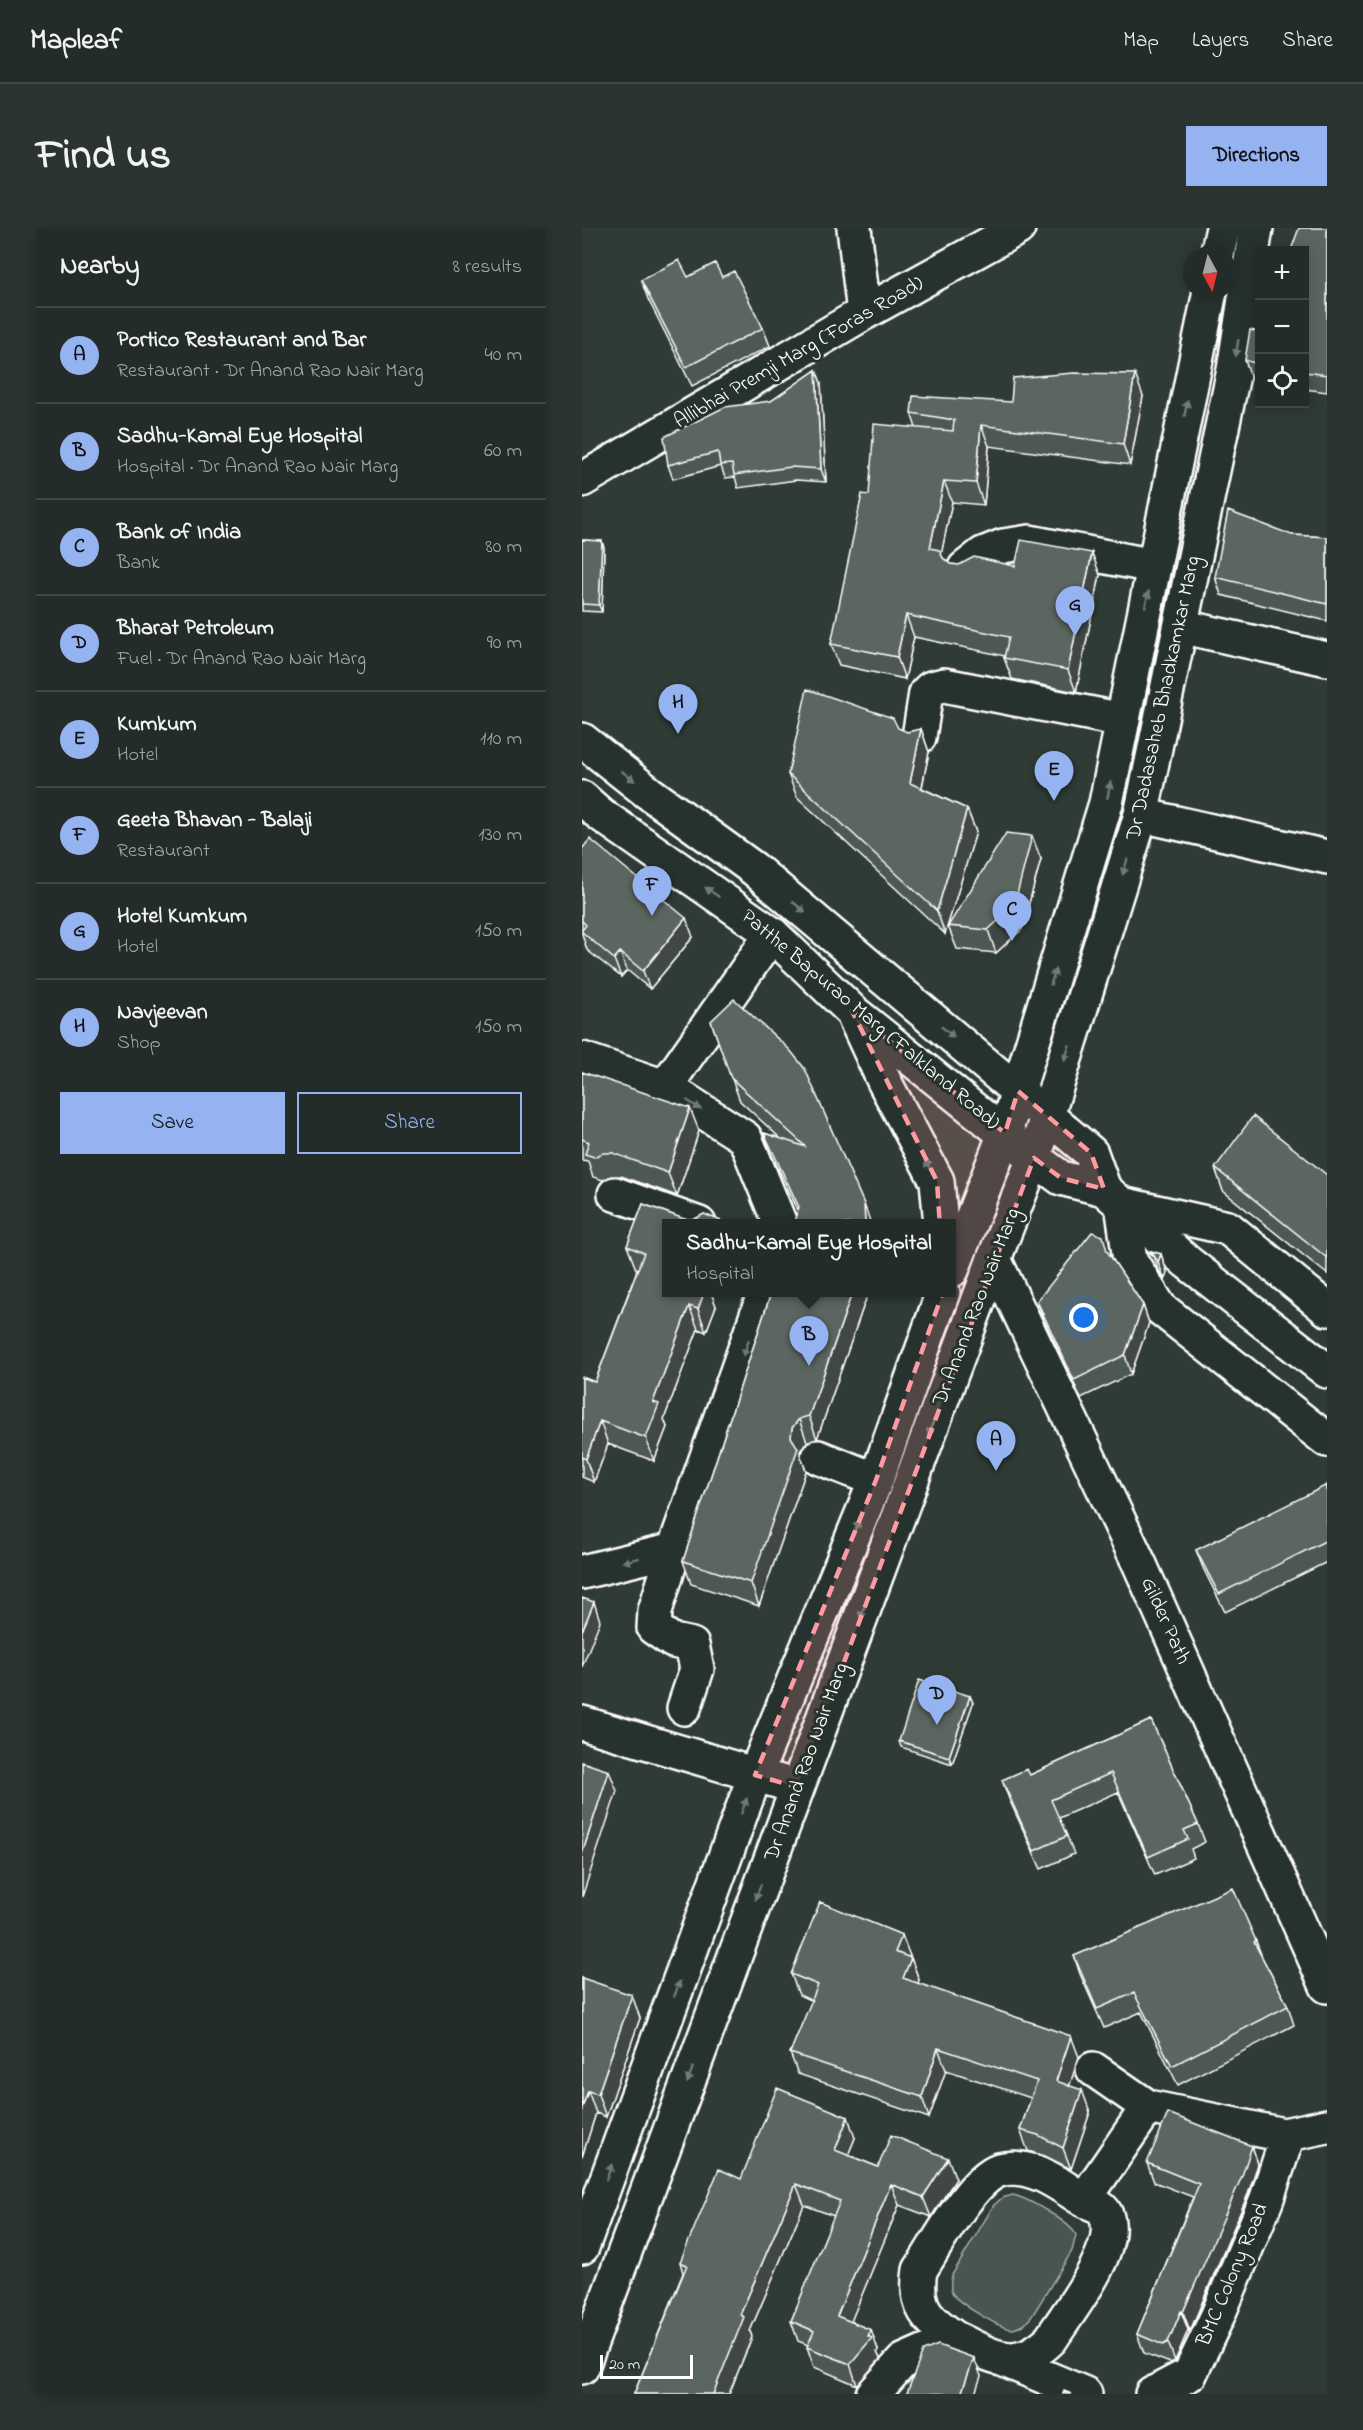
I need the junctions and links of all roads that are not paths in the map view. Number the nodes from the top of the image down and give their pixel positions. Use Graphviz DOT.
graph roads {
  1 [pos="854,228"];
  2 [pos="1018,228"];
  3 [pos="1256,228"];
  4 [pos="1208,300"];
  5 [pos="864,313"];
  6 [pos="582,480"];
  7 [pos="1154,566"];
  8 [pos="965,568"];
  9 [pos="1184,627"];
  10 [pos="1327,659"];
  11 [pos="1123,720"];
  12 [pos="919,737"];
  13 [pos="582,740"];
  14 [pos="588,809"];
  15 [pos="1141,815"];
  16 [pos="1327,857"];
  17 [pos="772,934"];
  18 [pos="852,1011"];
  19 [pos="582,1059"];
  20 [pos="665,1087"];
  21 [pos="1018,1091"];
  22 [pos="1047,1116"];
  23 [pos="1005,1133"];
  24 [pos="1034,1158"];
  25 [pos="615,1194"];
  26 [pos="1113,1197"];
  27 [pos="685,1219"];
  28 [pos="778,1219"];
  29 [pos="941,1219"];
  30 [pos="956,1257"];
  31 [pos="994,1260"];
  32 [pos="764,1297"];
  33 [pos="942,1297"];
  34 [pos="1327,1309"];
  35 [pos="1327,1371"];
  36 [pos="1327,1440"];
  37 [pos="818,1457"];
  38 [pos="876,1480"];
  39 [pos="674,1550"];
  40 [pos="582,1572"];
  41 [pos="684,1708"];
  42 [pos="582,1724"];
  43 [pos="755,1775"];
  44 [pos="797,1787"];
  45 [pos="1327,1986"];
  46 [pos="1093,2069"];
  47 [pos="1148,2107"];
  48 [pos="1327,2126"];
  49 [pos="1288,2134"];
  50 [pos="1084,2200"];
  51 [pos="585,2230"];
  52 [pos="955,2338"];
  53 [pos="1002,2360"];
  54 [pos="582,2367"];
  55 [pos="873,2394"];
  56 [pos="1085,2394"];
  57 [pos="1152,2394"];
  1 -- 5 [label="main road"];
  2 -- 5 [label="main road, Allibhai Premji Marg (Foras Road)"];
  3 -- 15 [label="main road, Dr Dadasaheb Bhadkamkar Marg, one-way"];
  7 -- 4 [label="main road, Dr Dadasaheb Bhadkamkar Marg, one-way"];
  5 -- 6 [label="main road, Allibhai Premji Marg (Foras Road)"];
  7 -- 8 [label="main road"];
  11 -- 7 [label="main road, Dr Dadasaheb Bhadkamkar Marg, one-way"];
  9 -- 10 [label="main road"];
  11 -- 12 [label="main road"];
  21 -- 11 [label="main road, Dr Dadasaheb Bhadkamkar Marg, one-way"];
  13 -- 21 [label="main road, one-way"];
  17 -- 14 [label="main road, Patthe Bapurao Marg (Falkland Road), one-way"];
  15 -- 16 [label="main road"];
  15 -- 22 [label="main road, Dr Dadasaheb Bhadkamkar Marg, one-way"];
  17 -- 18 [label="main road, Patthe Bapurao Marg (Falkland Road)"];
  17 -- 20 [label="main road"];
  18 -- 23 [label="main road, Patthe Bapurao Marg (Falkland Road)"];
  29 -- 18 [label="main road, one-way"];
  19 -- 20 [label="main road"];
  20 -- 28 [label="main road, one-way"];
  21 -- 22 [label="main road"];
  21 -- 23 [label="main road, Dr Dadasaheb Bhadkamkar Marg"];
  22 -- 24 [label="main road, Dr Dadasaheb Bhadkamkar Marg"];
  22 -- 26 [label="main road"];
  23 -- 24 [label="main road, Patthe Bapurao Marg (Falkland Road)"];
  23 -- 30 [label="main road, Dr Anand Rao Nair Marg"];
  24 -- 26 [label="main road, Patthe Bapurao Marg (Falkland Road)"];
  24 -- 31 [label="main road, Dr Anand Rao Nair Marg"];
  25 -- 27 [label="main road"];
  26 -- 34 [label="main road"];
  26 -- 35 [label="main road, Patthe Bapurao Marg (Falkland Road)"];
  26 -- 36 [label="main road"];
  31 -- 44 [label="main road, Dr Anand Rao Nair Marg, one-way"];
  31 -- 45 [label="main road, Gilder Path"];
  32 -- 39 [label="main road, one-way"];
  33 -- 38 [label="main road, Dr Anand Rao Nair Marg"];
  37 -- 38 [label="main road"];
  43 -- 38 [label="main road, Dr Anand Rao Nair Marg, one-way"];
  39 -- 40 [label="main road, one-way"];
  39 -- 41 [label="main road"];
  42 -- 43 [label="main road"];
  43 -- 44 [label="main road"];
  51 -- 43 [label="main road, Dr Anand Rao Nair Marg, one-way"];
  44 -- 54 [label="main road, Dr Anand Rao Nair Marg, one-way"];
  46 -- 47 [label="main road"];
  47 -- 49 [label="main road"];
  47 -- 50 [label="main road"];
  48 -- 49 [label="main road"];
  49 -- 57 [label="main road, BMC Colony Road"];
  50 -- 52 [label="main road"];
  50 -- 53 [label="main road"];
  52 -- 53 [label="main road"];
  52 -- 55 [label="main road"];
  53 -- 56 [label="main road"];
}
